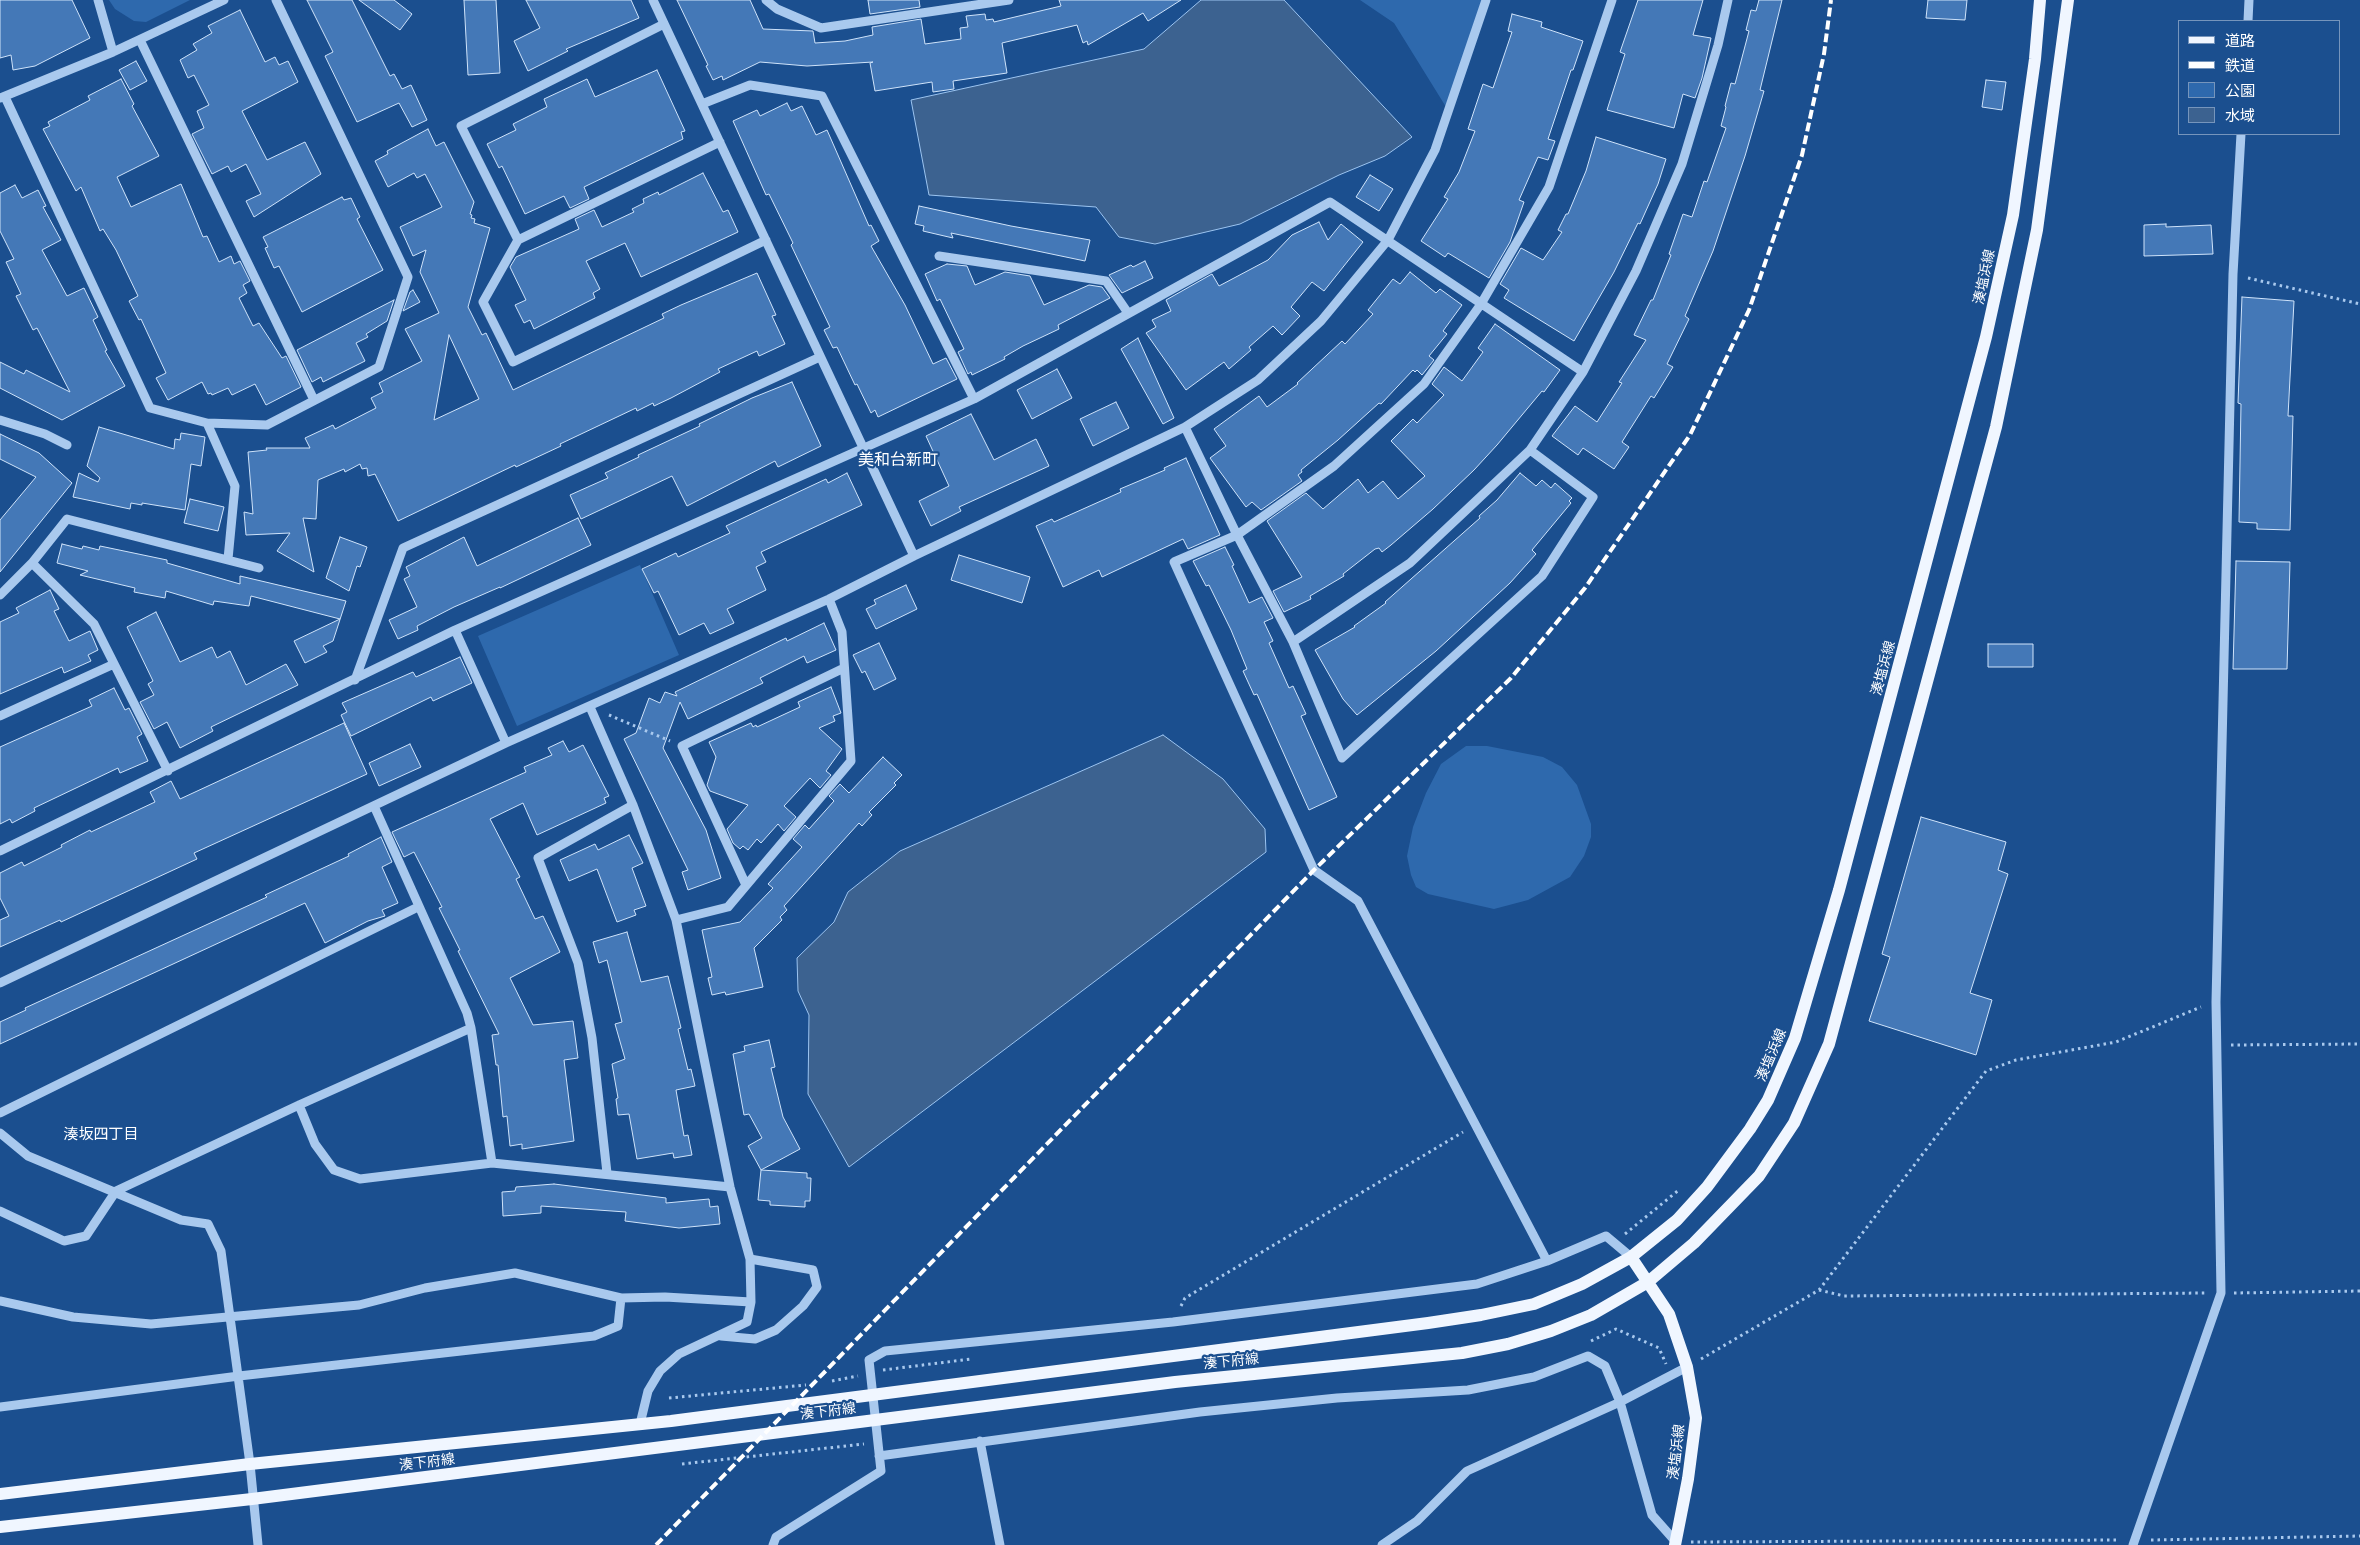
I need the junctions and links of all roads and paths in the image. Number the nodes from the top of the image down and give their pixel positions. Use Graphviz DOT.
graph roads {
  1 [pos="98,0"];
  2 [pos="224,0"];
  3 [pos="276,0"];
  4 [pos="653,0"];
  5 [pos="766,0"];
  6 [pos="1009,0"];
  7 [pos="1486,0"];
  8 [pos="1612,0"];
  9 [pos="1728,0"];
  10 [pos="2040,0"];
  11 [pos="2068,0"];
  12 [pos="2249,0"];
  13 [pos="2248,20"];
  14 [pos="664,24"];
  15 [pos="140,40"];
  16 [pos="113,52"];
  17 [pos="3,97"];
  18 [pos="702,104"];
  19 [pos="2241,135"];
  20 [pos="720,142"];
  21 [pos="518,240"];
  22 [pos="766,240"];
  23 [pos="1388,240"];
  24 [pos="939,256"];
  25 [pos="2233,274"];
  26 [pos="1481,304"];
  27 [pos="2360,304"];
  28 [pos="1128,313"];
  29 [pos="820,357"];
  30 [pos="1583,372"];
  31 [pos="974,398"];
  32 [pos="314,400"];
  33 [pos="0,420"];
  34 [pos="207,423"];
  35 [pos="1185,427"];
  36 [pos="67,446"];
  37 [pos="863,448"];
  38 [pos="1530,450"];
  39 [pos="1237,535"];
  40 [pos="914,556"];
  41 [pos="228,559"];
  42 [pos="32,563"];
  43 [pos="259,568"];
  44 [pos="0,596"];
  45 [pos="829,599"];
  46 [pos="455,630"];
  47 [pos="1293,642"];
  48 [pos="114,664"];
  49 [pos="844,668"];
  50 [pos="355,680"];
  51 [pos="590,707"];
  52 [pos="0,716"];
  53 [pos="506,743"];
  54 [pos="682,746"];
  55 [pos="168,772"];
  56 [pos="632,805"];
  57 [pos="374,806"];
  58 [pos="0,851"];
  59 [pos="746,885"];
  60 [pos="418,907"];
  61 [pos="676,920"];
  62 [pos="0,983"];
  63 [pos="2216,1002"];
  64 [pos="471,1028"];
  65 [pos="2360,1044"];
  66 [pos="2218,1046"];
  67 [pos="299,1105"];
  68 [pos="0,1113"];
  69 [pos="1475,1125"];
  70 [pos="0,1132"];
  71 [pos="492,1163"];
  72 [pos="607,1173"];
  73 [pos="1687,1183"];
  74 [pos="730,1187"];
  75 [pos="116,1191"];
  76 [pos="0,1211"];
  77 [pos="1615,1242"];
  78 [pos="1631,1257"];
  79 [pos="750,1259"];
  80 [pos="1547,1261"];
  81 [pos="1648,1282"];
  82 [pos="1819,1290"];
  83 [pos="2360,1291"];
  84 [pos="2221,1293"];
  85 [pos="621,1298"];
  86 [pos="0,1301"];
  87 [pos="751,1302"];
  88 [pos="230,1315"];
  89 [pos="1173,1322"];
  90 [pos="720,1336"];
  91 [pos="1687,1367"];
  92 [pos="239,1376"];
  93 [pos="680,1397"];
  94 [pos="670,1398"];
  95 [pos="1620,1402"];
  96 [pos="0,1407"];
  97 [pos="640,1424"];
  98 [pos="980,1441"];
  99 [pos="879,1456"];
  100 [pos="250,1464"];
  101 [pos="0,1494"];
  102 [pos="252,1499"];
  103 [pos="0,1527"];
  104 [pos="2360,1536"];
  105 [pos="2135,1542"];
  106 [pos="1676,1544"];
  107 [pos="258,1545"];
  108 [pos="774,1545"];
  109 [pos="1000,1545"];
  110 [pos="1382,1545"];
  1 -- 16 [label="street"];
  2 -- 15 [label="street"];
  3 -- 32 [label="street"];
  4 -- 14 [label="street"];
  5 -- 6 [label="street"];
  7 -- 23 [label="street"];
  8 -- 26 [label="street"];
  9 -- 30 [label="street"];
  10 -- 78 [label="main road, 湊塩浜線"];
  11 -- 81 [label="main road"];
  12 -- 13 [label="street"];
  14 -- 18 [label="street"];
  14 -- 21 [label="street"];
  15 -- 16 [label="street"];
  15 -- 32 [label="street"];
  16 -- 17 [label="street"];
  17 -- 34 [label="street"];
  18 -- 20 [label="street"];
  18 -- 31 [label="street"];
  19 -- 25 [label="street"];
  20 -- 21 [label="street"];
  20 -- 22 [label="street"];
  21 -- 22 [label="street"];
  22 -- 29 [label="street"];
  23 -- 26 [label="street"];
  23 -- 28 [label="street"];
  23 -- 35 [label="street"];
  24 -- 28 [label="street"];
  25 -- 27 [label="path"];
  25 -- 63 [label="street"];
  26 -- 30 [label="street"];
  26 -- 39 [label="street"];
  28 -- 31 [label="street"];
  29 -- 37 [label="street"];
  29 -- 50 [label="street"];
  30 -- 38 [label="street"];
  31 -- 37 [label="street"];
  32 -- 34 [label="street"];
  33 -- 36 [label="street"];
  34 -- 41 [label="street"];
  35 -- 39 [label="street"];
  35 -- 40 [label="street"];
  37 -- 40 [label="street"];
  37 -- 46 [label="street"];
  38 -- 47 [label="street"];
  38 -- 47 [label="street"];
  39 -- 47 [label="street"];
  39 -- 69 [label="street"];
  40 -- 45 [label="street"];
  41 -- 42 [label="street"];
  41 -- 43 [label="street"];
  42 -- 44 [label="street"];
  42 -- 48 [label="street"];
  45 -- 49 [label="street"];
  45 -- 51 [label="street"];
  46 -- 50 [label="street"];
  46 -- 53 [label="street"];
  48 -- 52 [label="street"];
  48 -- 55 [label="street"];
  49 -- 54 [label="street"];
  49 -- 59 [label="street"];
  50 -- 55 [label="street"];
  51 -- 53 [label="street"];
  51 -- 54 [label="path"];
  51 -- 56 [label="street"];
  53 -- 57 [label="street"];
  54 -- 59 [label="street"];
  55 -- 58 [label="street"];
  56 -- 61 [label="street"];
  56 -- 72 [label="street"];
  57 -- 60 [label="street"];
  57 -- 62 [label="street"];
  59 -- 61 [label="street"];
  60 -- 64 [label="street"];
  60 -- 68 [label="street"];
  61 -- 74 [label="street"];
  63 -- 66 [label="street"];
  63 -- 82 [label="path"];
  64 -- 67 [label="street"];
  64 -- 71 [label="street"];
  65 -- 66 [label="path"];
  66 -- 84 [label="street"];
  67 -- 71 [label="street"];
  67 -- 75 [label="street"];
  69 -- 80 [label="street"];
  69 -- 89 [label="path"];
  70 -- 75 [label="street"];
  71 -- 72 [label="street"];
  72 -- 74 [label="street"];
  73 -- 77 [label="path"];
  74 -- 79 [label="street"];
  75 -- 76 [label="street"];
  75 -- 88 [label="street"];
  77 -- 78 [label="street"];
  77 -- 80 [label="street"];
  78 -- 81 [label="main road, 湊塩浜線"];
  78 -- 97 [label="main road, 湊下府線"];
  79 -- 87 [label="street"];
  79 -- 90 [label="street"];
  80 -- 89 [label="street"];
  81 -- 91 [label="main road, 湊塩浜線"];
  81 -- 102 [label="main road, 湊下府線"];
  82 -- 84 [label="path"];
  82 -- 91 [label="path"];
  83 -- 84 [label="path"];
  84 -- 105 [label="street"];
  85 -- 87 [label="street"];
  85 -- 88 [label="street"];
  85 -- 92 [label="street"];
  86 -- 88 [label="street"];
  87 -- 90 [label="street"];
  88 -- 92 [label="street"];
  89 -- 99 [label="street"];
  90 -- 97 [label="street"];
  91 -- 95 [label="street"];
  91 -- 106 [label="main road, 湊塩浜線"];
  92 -- 96 [label="street"];
  92 -- 100 [label="street"];
  93 -- 94 [label="path"];
  95 -- 98 [label="street"];
  95 -- 106 [label="street"];
  95 -- 110 [label="street"];
  97 -- 100 [label="main road, 湊下府線"];
  98 -- 99 [label="street"];
  98 -- 109 [label="street"];
  99 -- 108 [label="street"];
  100 -- 101 [label="main road, 湊下府線"];
  100 -- 102 [label="street"];
  102 -- 103 [label="main road, 湊下府線"];
  102 -- 107 [label="street"];
  104 -- 105 [label="path"];
  105 -- 106 [label="path"];
}
